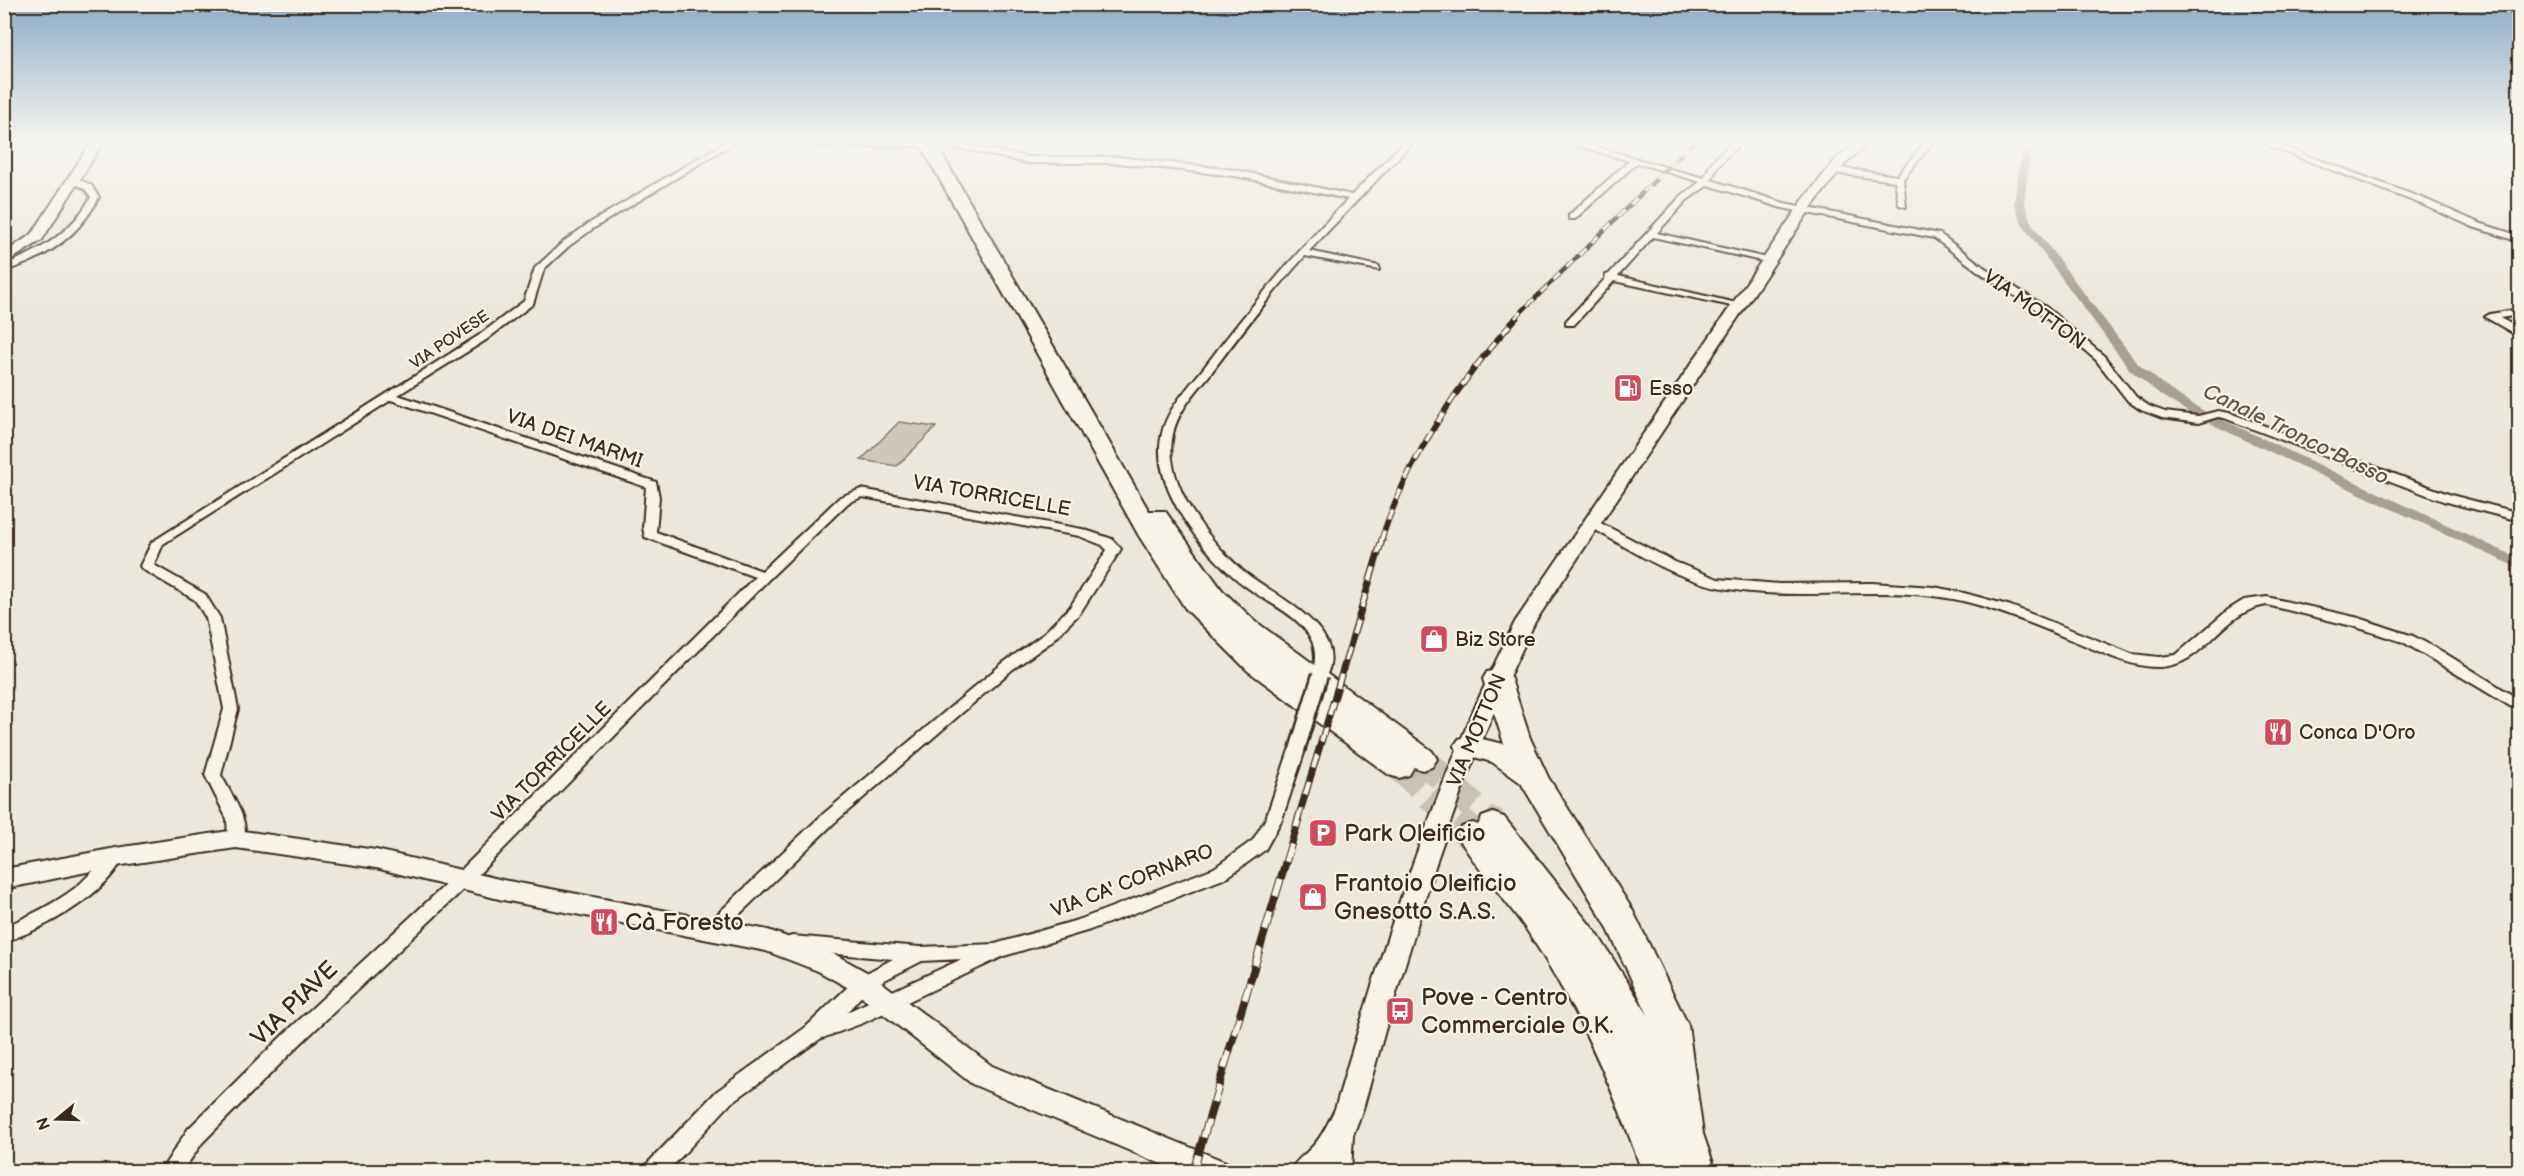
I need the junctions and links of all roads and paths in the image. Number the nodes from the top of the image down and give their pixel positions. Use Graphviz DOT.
graph roads {
  1 [pos="64,196"];
  2 [pos="94,196"];
  3 [pos="641,196"];
  4 [pos="963,196"];
  5 [pos="1344,196"];
  6 [pos="1595,196"];
  7 [pos="1687,196"];
  8 [pos="1757,196"];
  9 [pos="1815,196"];
  10 [pos="1901,196"];
  11 [pos="2408,196"];
  12 [pos="1354,198"];
  13 [pos="1902,205"];
  14 [pos="1806,209"];
  15 [pos="1572,217"];
  16 [pos="1650,234"];
  17 [pos="2520,239"];
  18 [pos="1304,253"];
  19 [pos="4,260"];
  20 [pos="1768,261"];
  21 [pos="4,268"];
  22 [pos="1376,268"];
  23 [pos="1610,277"];
  24 [pos="1011,279"];
  25 [pos="1737,306"];
  26 [pos="2520,312"];
  27 [pos="1570,323"];
  28 [pos="2520,334"];
  29 [pos="392,397"];
  30 [pos="2520,517"];
  31 [pos="1591,522"];
  32 [pos="764,576"];
  33 [pos="1497,679"];
  34 [pos="2520,707"];
  35 [pos="1469,746"];
  36 [pos="1422,759"];
  37 [pos="1398,767"];
  38 [pos="1534,780"];
  39 [pos="1483,830"];
  40 [pos="236,839"];
  41 [pos="116,857"];
  42 [pos="4,879"];
  43 [pos="462,880"];
  44 [pos="713,929"];
  45 [pos="4,935"];
  46 [pos="768,941"];
  47 [pos="999,950"];
  48 [pos="920,954"];
  49 [pos="863,983"];
  50 [pos="888,1002"];
  51 [pos="813,1032"];
  52 [pos="1338,1135"];
  53 [pos="1687,1160"];
  54 [pos="170,1172"];
  55 [pos="653,1172"];
  56 [pos="1216,1172"];
  57 [pos="1305,1172"];
  58 [pos="1336,1172"];
  1 -- 19 [label="main road"];
  2 -- 21 [label="street"];
  3 -- 29 [label="street, VIA POVESE"];
  4 -- 24 [label="highway"];
  5 -- 12 [label="street"];
  6 -- 15 [label="street"];
  7 -- 16 [label="street"];
  8 -- 14 [label="street"];
  9 -- 14 [label="main road, VIA MOTTON"];
  10 -- 13 [label="street"];
  11 -- 17 [label="street"];
  12 -- 18 [label="street"];
  14 -- 20 [label="main road, VIA MOTTON"];
  14 -- 30 [label="street, VIA MOTTON"];
  16 -- 20 [label="street"];
  16 -- 23 [label="street"];
  18 -- 22 [label="street"];
  18 -- 47 [label="street, VIA CA' CORNARO, bridge"];
  20 -- 25 [label="main road, VIA MOTTON"];
  23 -- 25 [label="street"];
  23 -- 27 [label="street"];
  24 -- 36 [label="highway"];
  24 -- 37 [label="highway"];
  25 -- 31 [label="main road, VIA MOTTON"];
  26 -- 28 [label="street"];
  29 -- 32 [label="street, VIA DEI MARMI"];
  29 -- 40 [label="street, VIA POVESE"];
  31 -- 33 [label="main road, VIA MOTTON"];
  31 -- 34 [label="street"];
  32 -- 43 [label="street, VIA TORRICELLE"];
  32 -- 44 [label="street, VIA TORRICELLE"];
  33 -- 35 [label="main road, VIA MOTTON"];
  33 -- 38 [label="highway"];
  35 -- 38 [label="highway"];
  35 -- 52 [label="main road, VIA MOTTON"];
  38 -- 53 [label="highway"];
  39 -- 53 [label="highway"];
  40 -- 41 [label="main road"];
  40 -- 43 [label="main road"];
  41 -- 42 [label="main road"];
  41 -- 45 [label="street"];
  43 -- 44 [label="main road"];
  43 -- 54 [label="street, VIA PIAVE"];
  44 -- 46 [label="main road"];
  46 -- 48 [label="street, VIA CA' CORNARO"];
  46 -- 49 [label="main road"];
  47 -- 48 [label="street, VIA CA' CORNARO"];
  47 -- 50 [label="street, VIA CA' CORNARO"];
  48 -- 49 [label="street, VIA CA' CORNARO"];
  49 -- 50 [label="main road"];
  49 -- 51 [label="street, VIA CA' CORNARO"];
  50 -- 51 [label="street, VIA CA' CORNARO"];
  50 -- 56 [label="main road"];
  51 -- 55 [label="street"];
  52 -- 57 [label="main road, VIA MOTTON"];
  52 -- 58 [label="main road, VIA MOTTON"];
}
